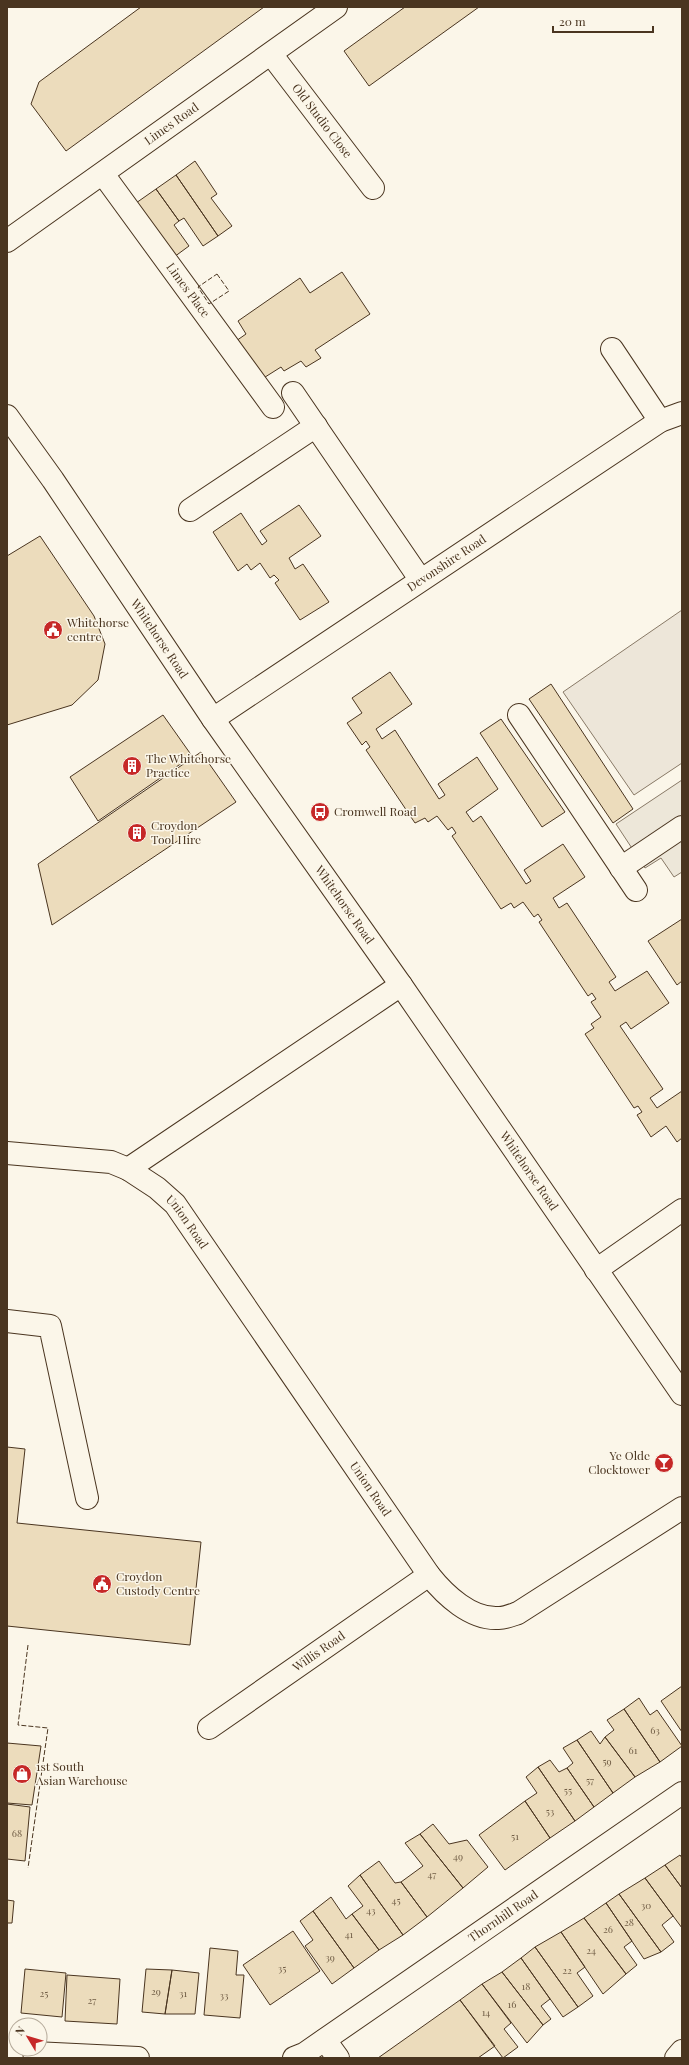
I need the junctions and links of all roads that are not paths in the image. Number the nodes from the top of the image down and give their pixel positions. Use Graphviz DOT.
graph roads {
  1 [pos="336,7"];
  2 [pos="271,54"];
  3 [pos="103,174"];
  4 [pos="372,188"];
  5 [pos="11,239"];
  6 [pos="612,349"];
  7 [pos="293,393"];
  8 [pos="273,407"];
  9 [pos="682,413"];
  10 [pos="7,416"];
  11 [pos="660,421"];
  12 [pos="316,426"];
  13 [pos="190,510"];
  14 [pos="420,579"];
  15 [pos="519,715"];
  16 [pos="213,719"];
  17 [pos="682,827"];
  18 [pos="621,868"];
  19 [pos="636,890"];
  20 [pos="400,985"];
  21 [pos="7,1154"];
  22 [pos="128,1169"];
  23 [pos="682,1210"];
  24 [pos="596,1270"];
  25 [pos="7,1321"];
  26 [pos="682,1394"];
  27 [pos="87,1498"];
  28 [pos="682,1508"];
  29 [pos="429,1575"];
  30 [pos="209,1728"];
  31 [pos="682,1793"];
  32 [pos="325,2040"];
  33 [pos="682,2051"];
  34 [pos="48,2054"];
  35 [pos="138,2058"];
  36 [pos="294,2058"];
  37 [pos="338,2058"];
  38 [pos="676,2058"];
  1 -- 2 [label="street, Limes Road"];
  2 -- 3 [label="street, Limes Road"];
  2 -- 4 [label="street, Old Studio Close"];
  3 -- 5 [label="street, Limes Road"];
  3 -- 8 [label="street, Limes Place"];
  6 -- 11 [label="street"];
  7 -- 12 [label="street"];
  9 -- 11 [label="street, Devonshire Road"];
  10 -- 16 [label="street, Whitehorse Road"];
  11 -- 14 [label="street, Devonshire Road"];
  12 -- 13 [label="street"];
  12 -- 14 [label="street"];
  14 -- 16 [label="street, Devonshire Road"];
  15 -- 18 [label="street"];
  16 -- 20 [label="street, Whitehorse Road"];
  17 -- 18 [label="street"];
  18 -- 19 [label="street"];
  20 -- 22 [label="street"];
  20 -- 24 [label="street, Whitehorse Road"];
  21 -- 22 [label="street, Union Road"];
  22 -- 29 [label="street, Union Road"];
  23 -- 24 [label="street"];
  24 -- 26 [label="street, Whitehorse Road"];
  25 -- 27 [label="street"];
  28 -- 29 [label="street, Union Road"];
  29 -- 30 [label="street, Willis Road"];
  31 -- 32 [label="street, Thornhill Road"];
  32 -- 36 [label="street, Thornhill Road"];
  32 -- 37 [label="street"];
  33 -- 38 [label="street"];
  34 -- 35 [label="street"];
}
